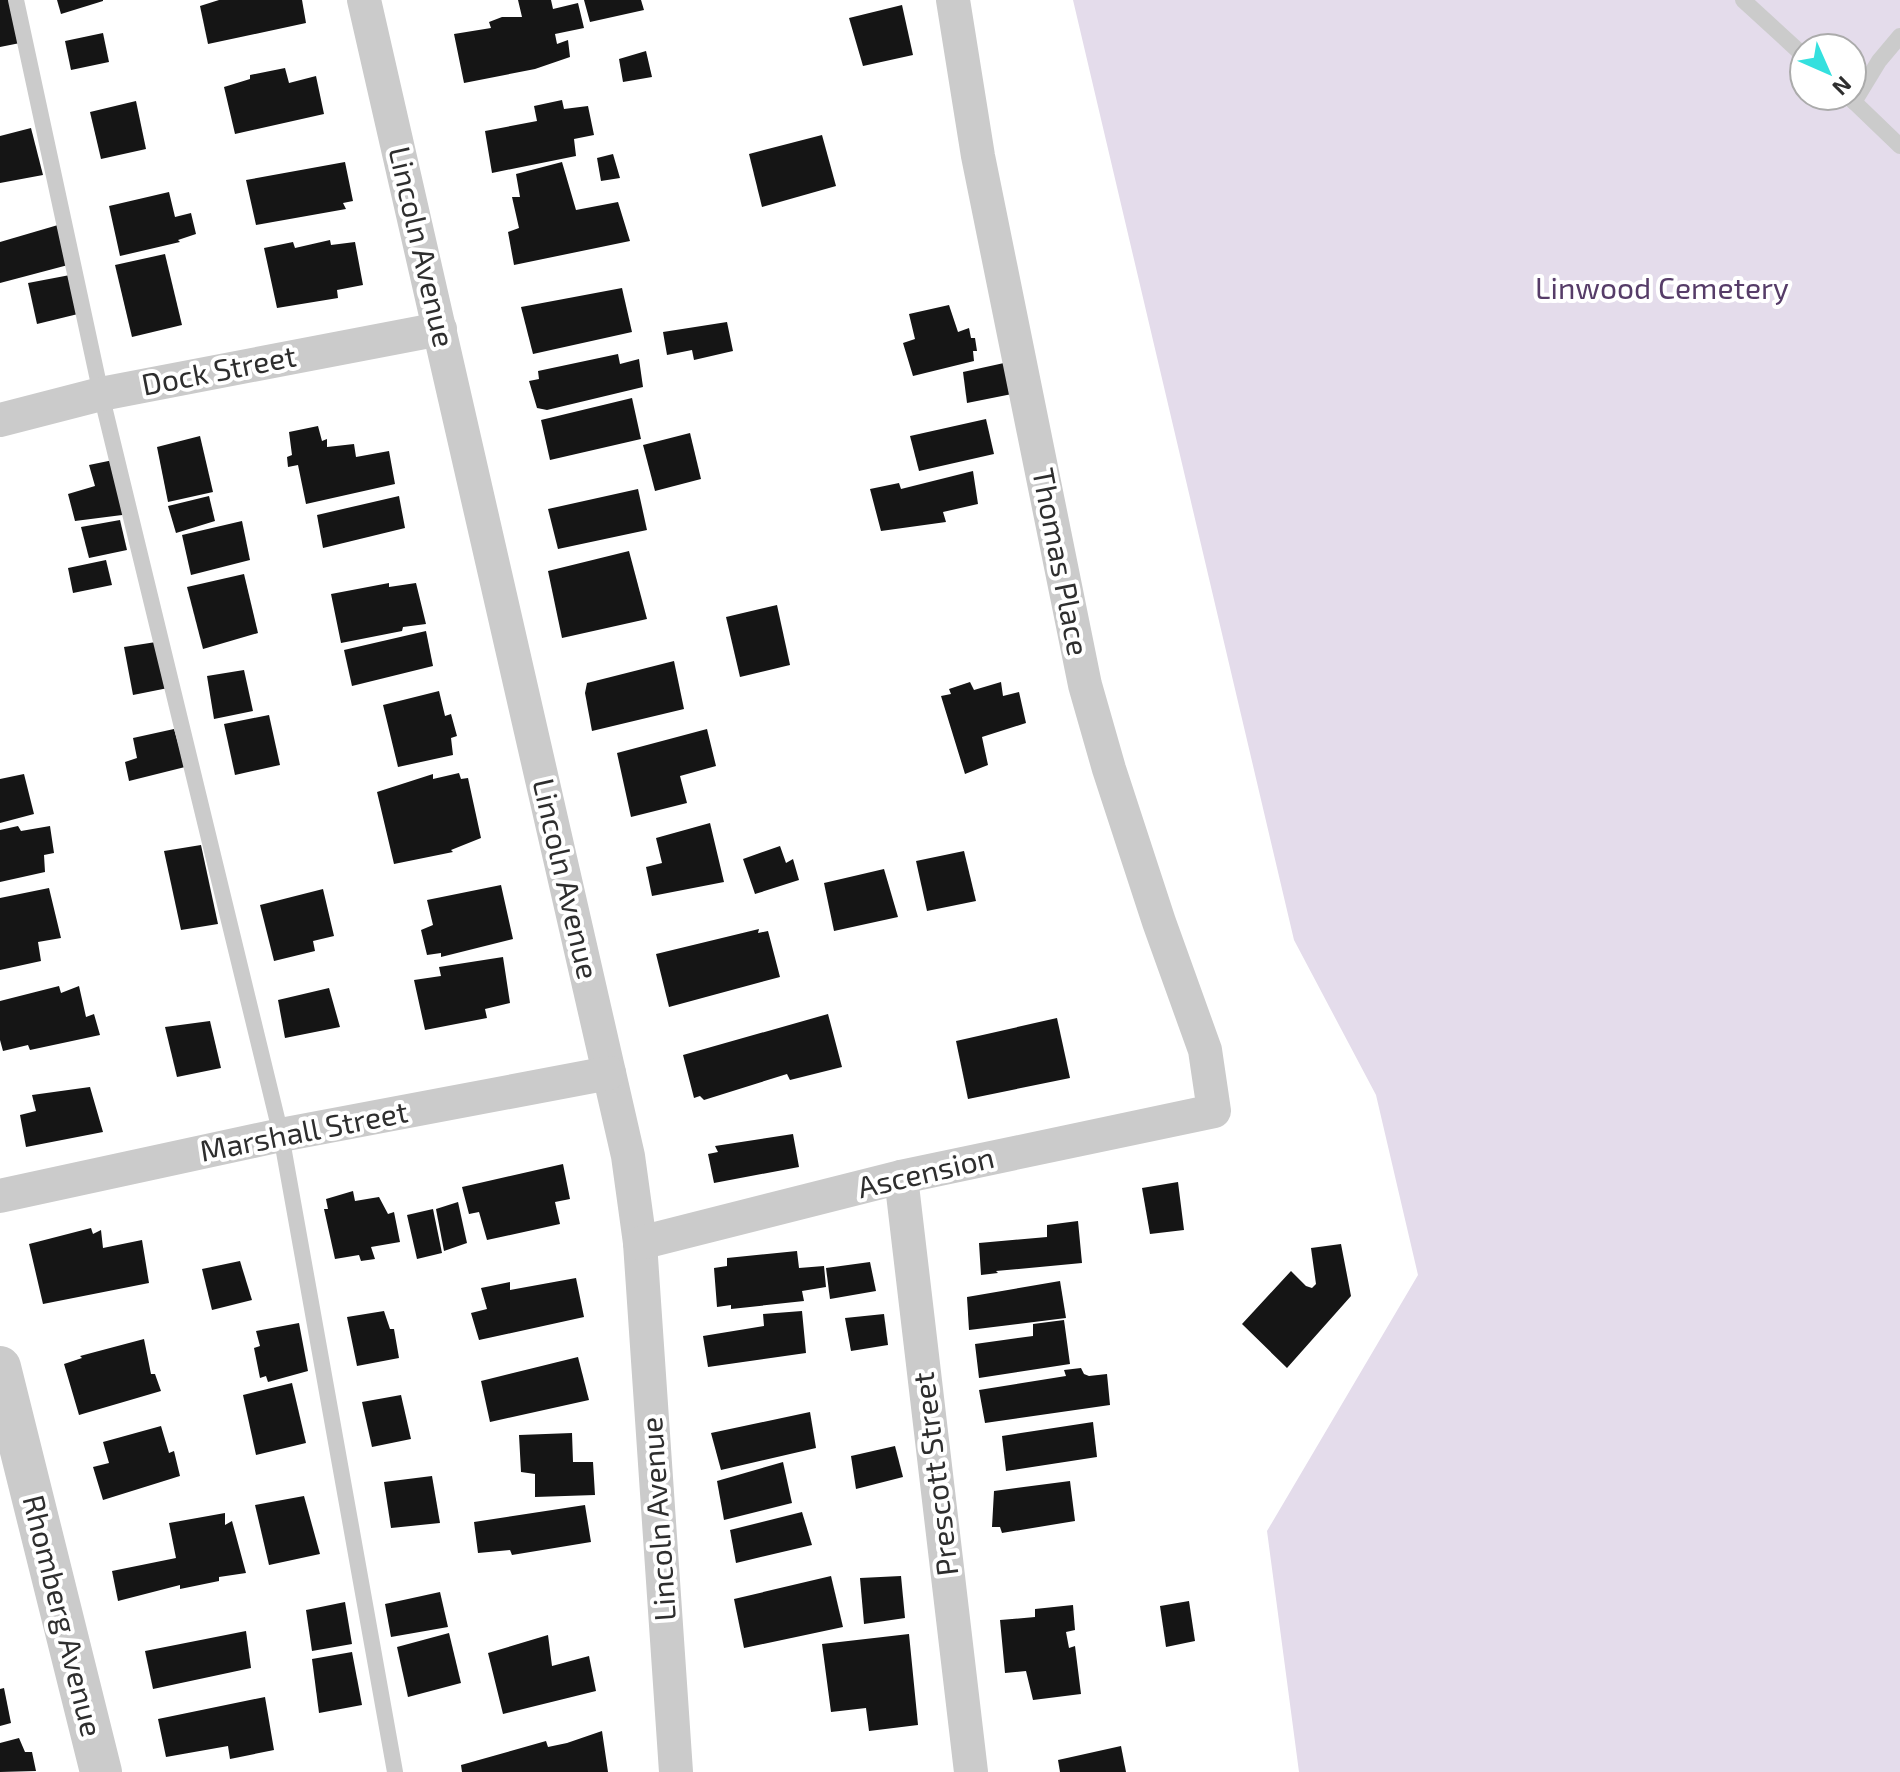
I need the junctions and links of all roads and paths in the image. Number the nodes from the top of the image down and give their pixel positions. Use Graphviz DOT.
graph roads {
  1 [pos="16,0"];
  2 [pos="364,0"];
  3 [pos="953,0"];
  4 [pos="1743,0"];
  5 [pos="1900,36"];
  6 [pos="1788,41"];
  7 [pos="1868,76"];
  8 [pos="1865,112"];
  9 [pos="1900,146"];
  10 [pos="440,329"];
  11 [pos="101,394"];
  12 [pos="0,420"];
  13 [pos="609,1073"];
  14 [pos="1214,1111"];
  15 [pos="281,1135"];
  16 [pos="901,1177"];
  17 [pos="0,1196"];
  18 [pos="640,1243"];
  19 [pos="0,1367"];
  20 [pos="961,1770"];
  21 [pos="101,1772"];
  22 [pos="395,1772"];
  23 [pos="676,1772"];
  1 -- 11 [label="lane"];
  2 -- 10 [label="street, Lincoln Avenue"];
  3 -- 14 [label="street, Thomas Place"];
  4 -- 6 [label="lane"];
  5 -- 7 [label="lane"];
  8 -- 9 [label="lane"];
  10 -- 11 [label="street, Dock Street"];
  10 -- 13 [label="street, Lincoln Avenue"];
  11 -- 12 [label="street, Dock Street"];
  11 -- 15 [label="lane"];
  13 -- 15 [label="street, Marshall Street"];
  13 -- 18 [label="street, Lincoln Avenue"];
  14 -- 16 [label="street, Ascension"];
  15 -- 17 [label="street, Marshall Street"];
  15 -- 22 [label="lane"];
  16 -- 18 [label="street, Ascension"];
  16 -- 20 [label="street, Prescott Street"];
  18 -- 23 [label="street, Lincoln Avenue"];
  19 -- 21 [label="street, Rhomberg Avenue"];
}
